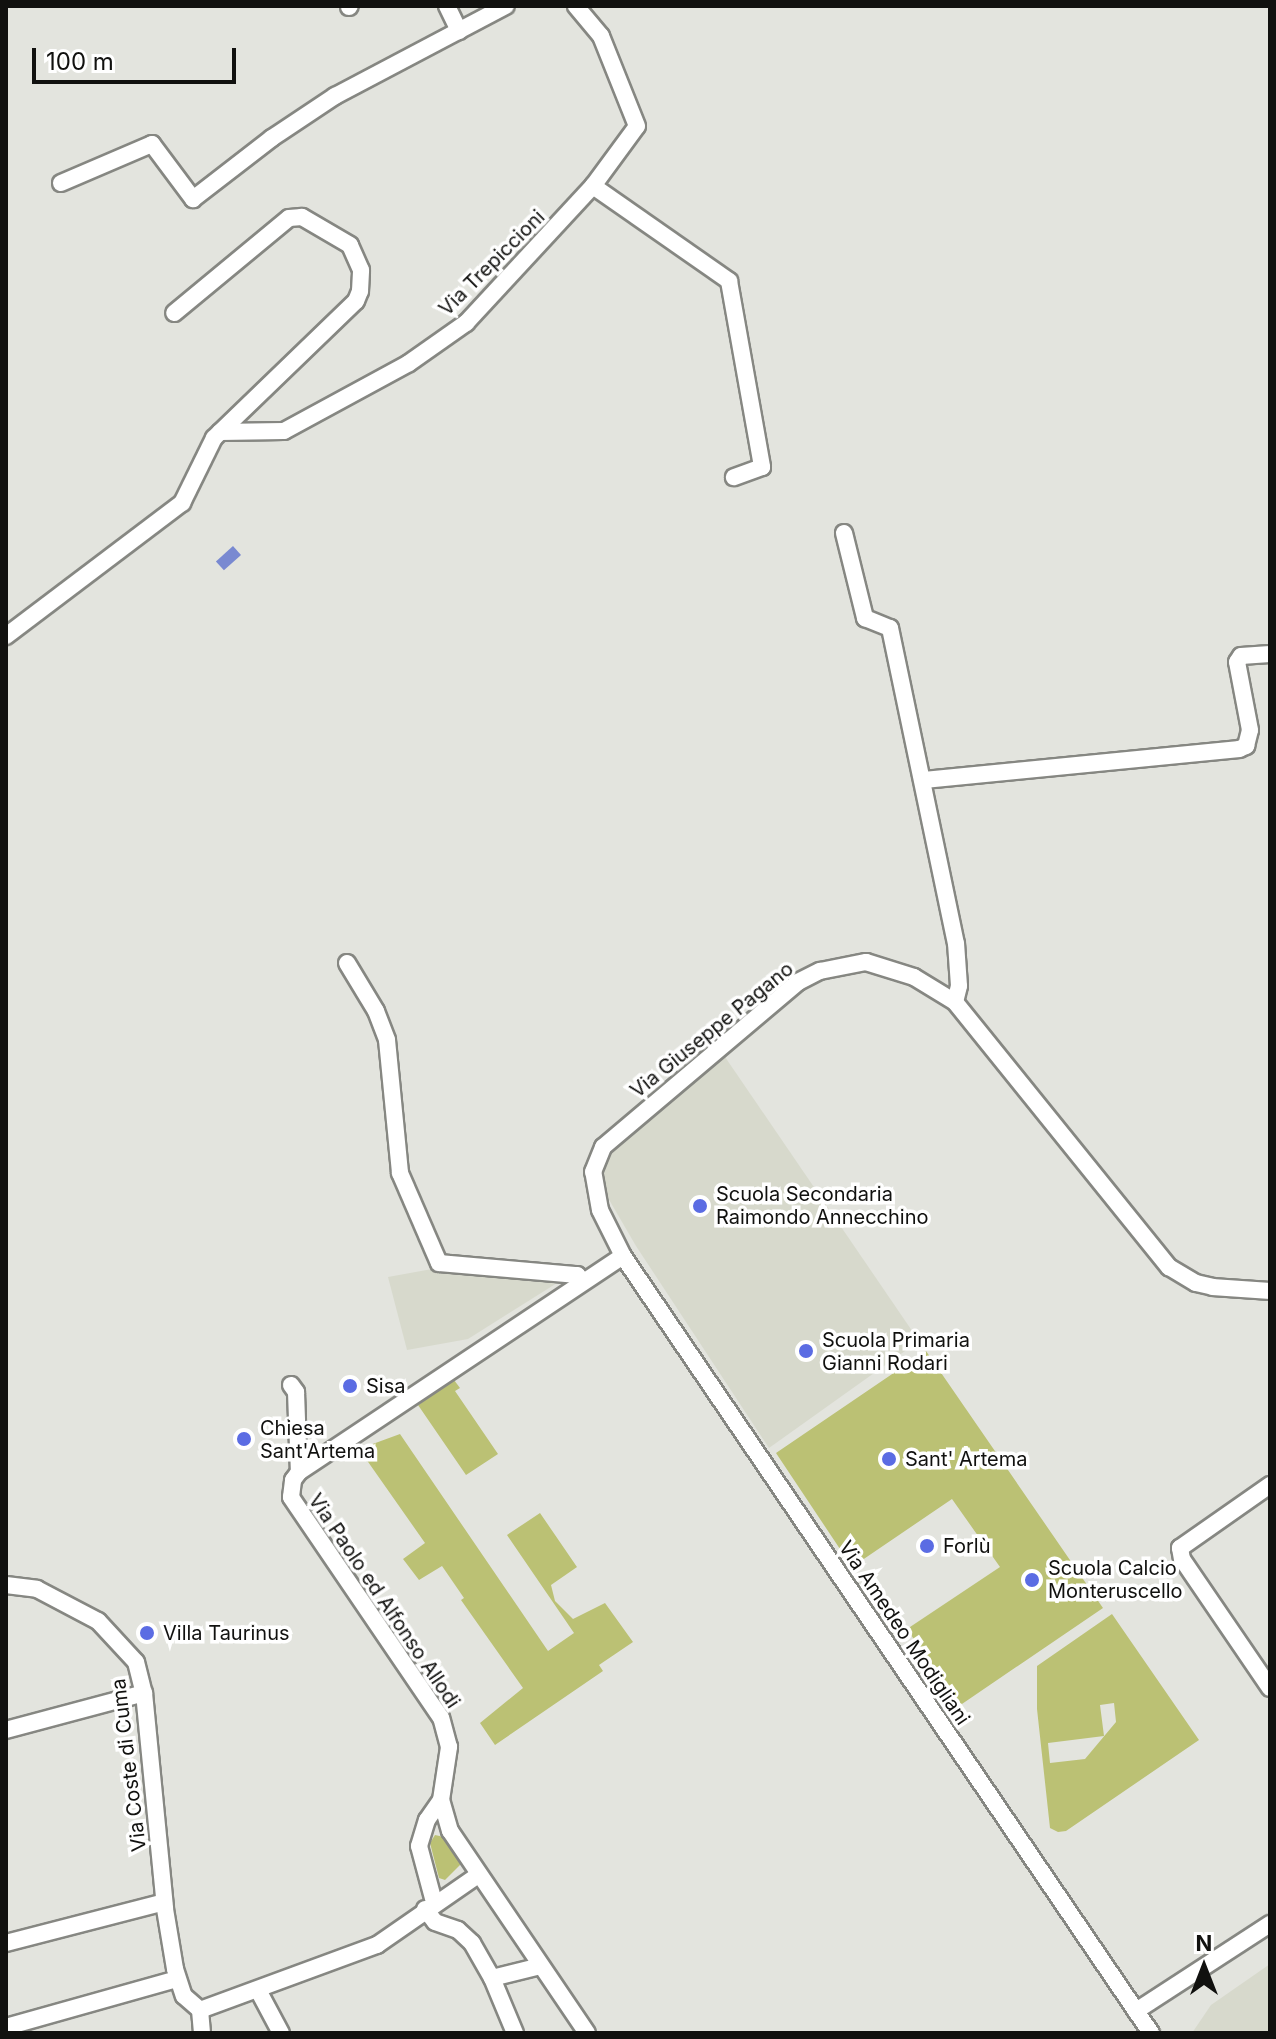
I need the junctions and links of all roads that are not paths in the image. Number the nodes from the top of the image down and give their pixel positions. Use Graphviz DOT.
graph roads {
  1 [pos="447,6"];
  2 [pos="506,6"];
  3 [pos="576,6"];
  4 [pos="459,31"];
  5 [pos="61,183"];
  6 [pos="593,186"];
  7 [pos="174,313"];
  8 [pos="220,432"];
  9 [pos="734,477"];
  10 [pos="844,533"];
  11 [pos="6,636"];
  12 [pos="1270,654"];
  13 [pos="924,780"];
  14 [pos="347,963"];
  15 [pos="955,1002"];
  16 [pos="623,1256"];
  17 [pos="583,1282"];
  18 [pos="1270,1291"];
  19 [pos="291,1385"];
  20 [pos="299,1472"];
  21 [pos="1269,1489"];
  22 [pos="6,1585"];
  23 [pos="1270,1688"];
  24 [pos="144,1693"];
  25 [pos="6,1730"];
  26 [pos="441,1800"];
  27 [pos="450,1831"];
  28 [pos="421,1832"];
  29 [pos="482,1881"];
  30 [pos="164,1902"];
  31 [pos="429,1906"];
  32 [pos="1270,1924"];
  33 [pos="6,1943"];
  34 [pos="541,1966"];
  35 [pos="492,1978"];
  36 [pos="177,1979"];
  37 [pos="258,1990"];
  38 [pos="200,2010"];
  39 [pos="1136,2011"];
  40 [pos="6,2027"];
  41 [pos="202,2033"];
  42 [pos="281,2033"];
  43 [pos="515,2033"];
  44 [pos="587,2033"];
  45 [pos="1151,2033"];
  1 -- 4 [label="street"];
  2 -- 4 [label="street"];
  3 -- 6 [label="street, Via Trepiccioni"];
  4 -- 5 [label="street"];
  6 -- 8 [label="street, Via Trepiccioni"];
  6 -- 9 [label="street"];
  7 -- 8 [label="street"];
  8 -- 11 [label="street"];
  10 -- 13 [label="street"];
  12 -- 13 [label="street"];
  13 -- 15 [label="street"];
  14 -- 17 [label="street"];
  15 -- 16 [label="street, Via Giuseppe Pagano"];
  15 -- 18 [label="street, Via Giuseppe Pagano"];
  16 -- 17 [label="street"];
  16 -- 39 [label="street, Via Amedeo Modigliani"];
  17 -- 20 [label="street"];
  19 -- 20 [label="street, Via Paolo ed Alfonso Allodi"];
  20 -- 26 [label="street, Via Paolo ed Alfonso Allodi"];
  21 -- 23 [label="street"];
  22 -- 24 [label="street, Via Coste di Cuma"];
  24 -- 25 [label="street"];
  24 -- 30 [label="street, Via Coste di Cuma"];
  26 -- 27 [label="street, Via Paolo ed Alfonso Allodi"];
  26 -- 28 [label="street, Via Paolo ed Alfonso Allodi"];
  27 -- 28 [label="street"];
  27 -- 29 [label="street, Via Paolo ed Alfonso Allodi"];
  28 -- 31 [label="street"];
  29 -- 31 [label="street"];
  29 -- 34 [label="street, Via Paolo ed Alfonso Allodi"];
  30 -- 33 [label="street"];
  30 -- 36 [label="street, Via Coste di Cuma"];
  31 -- 35 [label="street"];
  31 -- 37 [label="street"];
  32 -- 39 [label="street"];
  34 -- 35 [label="street"];
  34 -- 44 [label="street, Via Paolo ed Alfonso Allodi"];
  35 -- 43 [label="street"];
  36 -- 38 [label="street, Via Coste di Cuma"];
  36 -- 40 [label="street"];
  37 -- 38 [label="street"];
  37 -- 42 [label="street"];
  38 -- 41 [label="street"];
  39 -- 45 [label="street, Via Amedeo Modigliani"];
}
